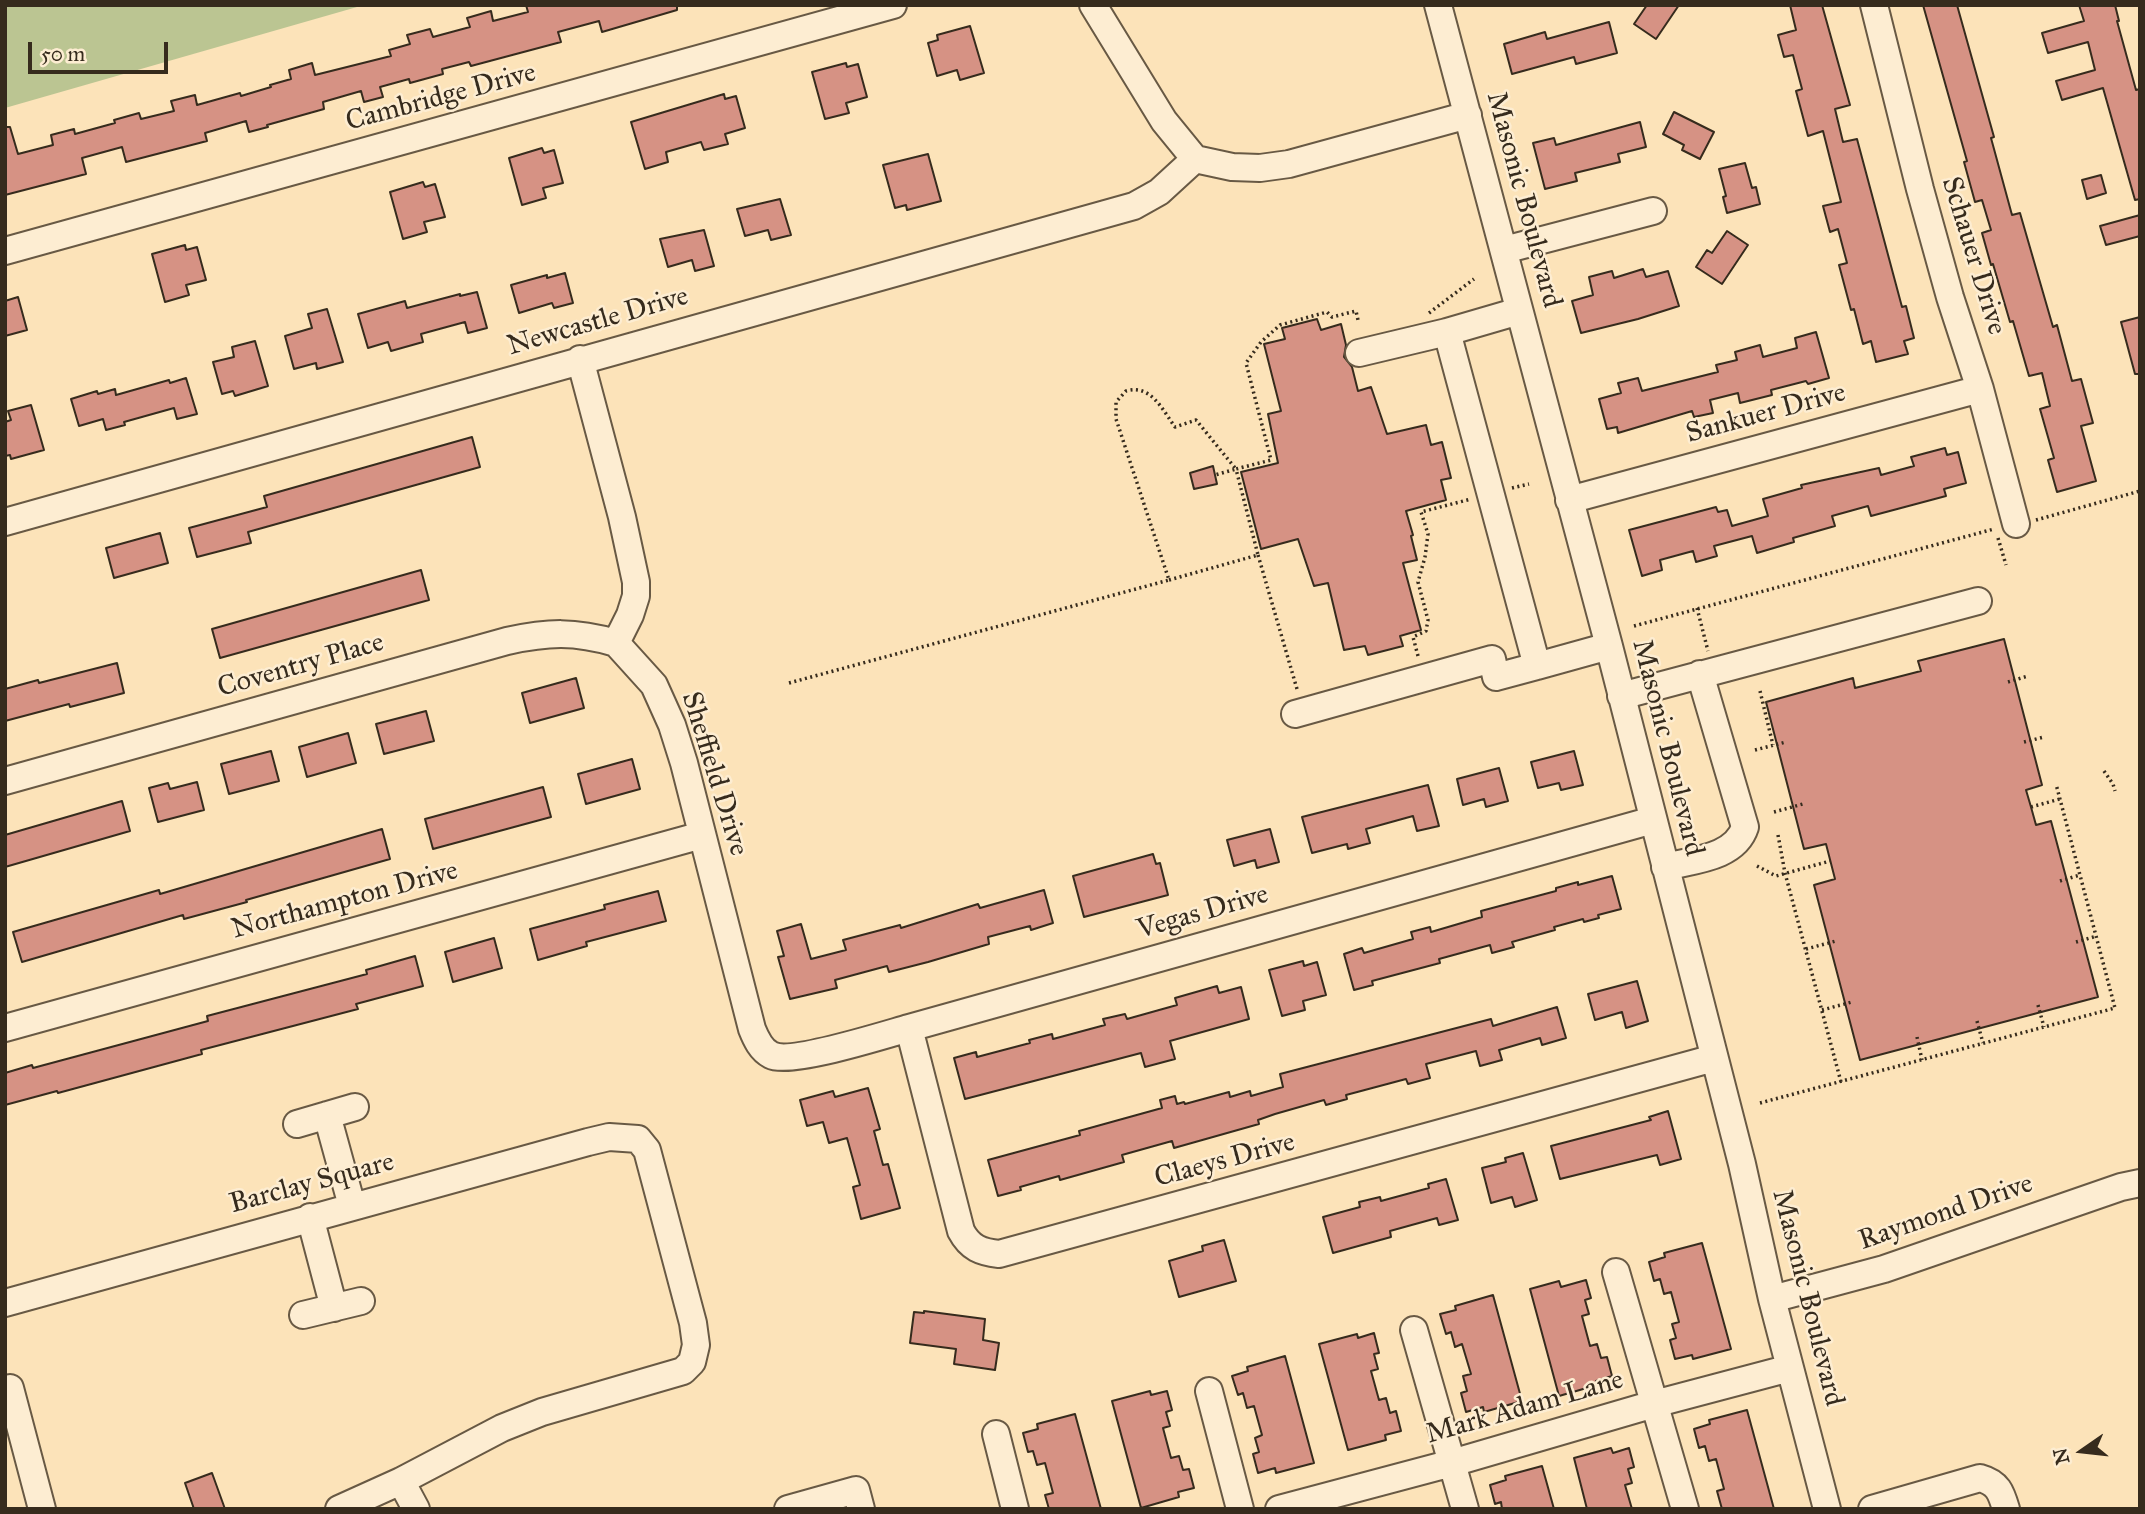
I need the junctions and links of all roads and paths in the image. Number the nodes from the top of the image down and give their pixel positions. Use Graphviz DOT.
graph roads {
  1 [pos="893,5"];
  2 [pos="1093,5"];
  3 [pos="1438,5"];
  4 [pos="1874,5"];
  5 [pos="1468,115"];
  6 [pos="1195,159"];
  7 [pos="1653,211"];
  8 [pos="1504,250"];
  9 [pos="5,251"];
  10 [pos="1519,311"];
  11 [pos="1358,320"];
  12 [pos="1447,332"];
  13 [pos="1359,353"];
  14 [pos="580,359"];
  15 [pos="1980,389"];
  16 [pos="1236,469"];
  17 [pos="1215,475"];
  18 [pos="1529,484"];
  19 [pos="1503,491"];
  20 [pos="2140,491"];
  21 [pos="1476,498"];
  22 [pos="1569,500"];
  23 [pos="5,522"];
  24 [pos="2016,524"];
  25 [pos="1258,555"];
  26 [pos="2006,565"];
  27 [pos="1169,580"];
  28 [pos="1978,601"];
  29 [pos="1697,608"];
  30 [pos="1634,626"];
  31 [pos="615,643"];
  32 [pos="1608,646"];
  33 [pos="1418,656"];
  34 [pos="1704,664"];
  35 [pos="1537,666"];
  36 [pos="2028,676"];
  37 [pos="2008,682"];
  38 [pos="789,683"];
  39 [pos="1760,691"];
  40 [pos="1621,696"];
  41 [pos="1296,702"];
  42 [pos="2044,737"];
  43 [pos="1786,742"];
  44 [pos="2024,742"];
  45 [pos="1773,745"];
  46 [pos="1755,750"];
  47 [pos="2104,771"];
  48 [pos="5,781"];
  49 [pos="2056,784"];
  50 [pos="2115,791"];
  51 [pos="2060,799"];
  52 [pos="1803,804"];
  53 [pos="2031,807"];
  54 [pos="1774,812"];
  55 [pos="1653,820"];
  56 [pos="702,835"];
  57 [pos="1778,835"];
  58 [pos="1830,862"];
  59 [pos="1757,866"];
  60 [pos="1665,867"];
  61 [pos="1786,873"];
  62 [pos="2081,875"];
  63 [pos="2060,881"];
  64 [pos="2097,936"];
  65 [pos="1836,941"];
  66 [pos="2076,942"];
  67 [pos="1806,949"];
  68 [pos="1852,1002"];
  69 [pos="2038,1005"];
  70 [pos="1822,1010"];
  71 [pos="1977,1021"];
  72 [pos="2043,1027"];
  73 [pos="5,1028"];
  74 [pos="909,1028"];
  75 [pos="1917,1037"];
  76 [pos="1983,1044"];
  77 [pos="769,1055"];
  78 [pos="1714,1058"];
  79 [pos="1922,1060"];
  80 [pos="1841,1082"];
  81 [pos="1760,1103"];
  82 [pos="355,1107"];
  83 [pos="327,1115"];
  84 [pos="297,1124"];
  85 [pos="2140,1183"];
  86 [pos="352,1206"];
  87 [pos="310,1217"];
  88 [pos="1616,1272"];
  89 [pos="1772,1299"];
  90 [pos="361,1301"];
  91 [pos="5,1303"];
  92 [pos="334,1308"];
  93 [pos="303,1315"];
  94 [pos="1414,1330"];
  95 [pos="1790,1368"];
  96 [pos="10,1388"];
  97 [pos="1209,1391"];
  98 [pos="1654,1404"];
  99 [pos="996,1434"];
  100 [pos="1452,1463"];
  101 [pos="401,1481"];
  102 [pos="43,1509"];
  103 [pos="339,1509"];
  104 [pos="416,1509"];
  105 [pos="788,1509"];
  106 [pos="861,1509"];
  107 [pos="1015,1509"];
  108 [pos="1240,1509"];
  109 [pos="1279,1509"];
  110 [pos="1465,1509"];
  111 [pos="1685,1509"];
  112 [pos="1827,1509"];
  113 [pos="1872,1509"];
  114 [pos="2006,1509"];
  1 -- 9 [label="street, Cambridge Drive"];
  2 -- 6 [label="street"];
  3 -- 5 [label="street, Masonic Boulevard"];
  4 -- 15 [label="street, Schauer Drive"];
  5 -- 6 [label="street"];
  5 -- 8 [label="street, Masonic Boulevard"];
  6 -- 14 [label="street, Newcastle Drive"];
  7 -- 8 [label="street"];
  8 -- 10 [label="street, Masonic Boulevard"];
  10 -- 12 [label="street"];
  10 -- 22 [label="street, Masonic Boulevard"];
  11 -- 16 [label="path"];
  12 -- 13 [label="street"];
  12 -- 35 [label="street"];
  14 -- 23 [label="street, Newcastle Drive"];
  14 -- 31 [label="street"];
  15 -- 22 [label="street, Sankuer Drive"];
  15 -- 24 [label="street, Schauer Drive"];
  16 -- 17 [label="path"];
  16 -- 25 [label="path"];
  16 -- 27 [label="path"];
  18 -- 19 [label="path"];
  20 -- 24 [label="path"];
  21 -- 33 [label="path"];
  22 -- 32 [label="street, Masonic Boulevard"];
  25 -- 27 [label="path"];
  25 -- 41 [label="path"];
  26 -- 29 [label="path"];
  27 -- 38 [label="path"];
  28 -- 34 [label="street"];
  29 -- 30 [label="path"];
  29 -- 34 [label="path"];
  31 -- 48 [label="street, Coventry Place"];
  31 -- 56 [label="street, Sheffield Drive"];
  32 -- 35 [label="street"];
  32 -- 40 [label="street, Masonic Boulevard"];
  34 -- 40 [label="street"];
  34 -- 60 [label="street"];
  35 -- 41 [label="street"];
  36 -- 37 [label="path"];
  39 -- 45 [label="path"];
  40 -- 55 [label="street, Masonic Boulevard"];
  42 -- 44 [label="path"];
  43 -- 45 [label="path"];
  45 -- 46 [label="path"];
  47 -- 50 [label="path"];
  49 -- 51 [label="path"];
  51 -- 53 [label="path"];
  51 -- 62 [label="path"];
  52 -- 54 [label="path"];
  55 -- 60 [label="street, Masonic Boulevard"];
  55 -- 74 [label="street, Vegas Drive"];
  56 -- 73 [label="street, Northampton Drive"];
  56 -- 77 [label="street, Sheffield Drive"];
  57 -- 61 [label="path"];
  58 -- 61 [label="path"];
  59 -- 61 [label="path"];
  60 -- 78 [label="street, Masonic Boulevard"];
  61 -- 67 [label="path"];
  62 -- 63 [label="path"];
  62 -- 64 [label="path"];
  64 -- 66 [label="path"];
  64 -- 72 [label="path"];
  65 -- 67 [label="path"];
  67 -- 70 [label="path"];
  68 -- 70 [label="path"];
  69 -- 72 [label="path"];
  70 -- 80 [label="path"];
  71 -- 76 [label="path"];
  72 -- 76 [label="path"];
  74 -- 77 [label="street, Vegas Drive"];
  74 -- 78 [label="street, Claeys Drive"];
  75 -- 79 [label="path"];
  76 -- 79 [label="path"];
  78 -- 89 [label="street, Masonic Boulevard"];
  79 -- 80 [label="path"];
  80 -- 81 [label="path"];
  82 -- 83 [label="street"];
  83 -- 84 [label="street"];
  83 -- 86 [label="street"];
  85 -- 89 [label="street, Raymond Drive"];
  86 -- 87 [label="street, Barclay Square"];
  86 -- 101 [label="street, Barclay Square"];
  87 -- 91 [label="street, Barclay Square"];
  87 -- 92 [label="street"];
  88 -- 98 [label="street"];
  89 -- 95 [label="street, Masonic Boulevard"];
  90 -- 92 [label="street"];
  92 -- 93 [label="street"];
  94 -- 100 [label="street"];
  95 -- 98 [label="street, Mark Adam Lane"];
  95 -- 112 [label="street, Masonic Boulevard"];
  96 -- 102 [label="street"];
  97 -- 108 [label="street"];
  98 -- 100 [label="street, Mark Adam Lane"];
  98 -- 111 [label="street"];
  99 -- 107 [label="street"];
  100 -- 109 [label="street, Mark Adam Lane"];
  100 -- 110 [label="street"];
  101 -- 103 [label="street"];
  101 -- 104 [label="street"];
  105 -- 106 [label="street"];
  113 -- 114 [label="street"];
}
